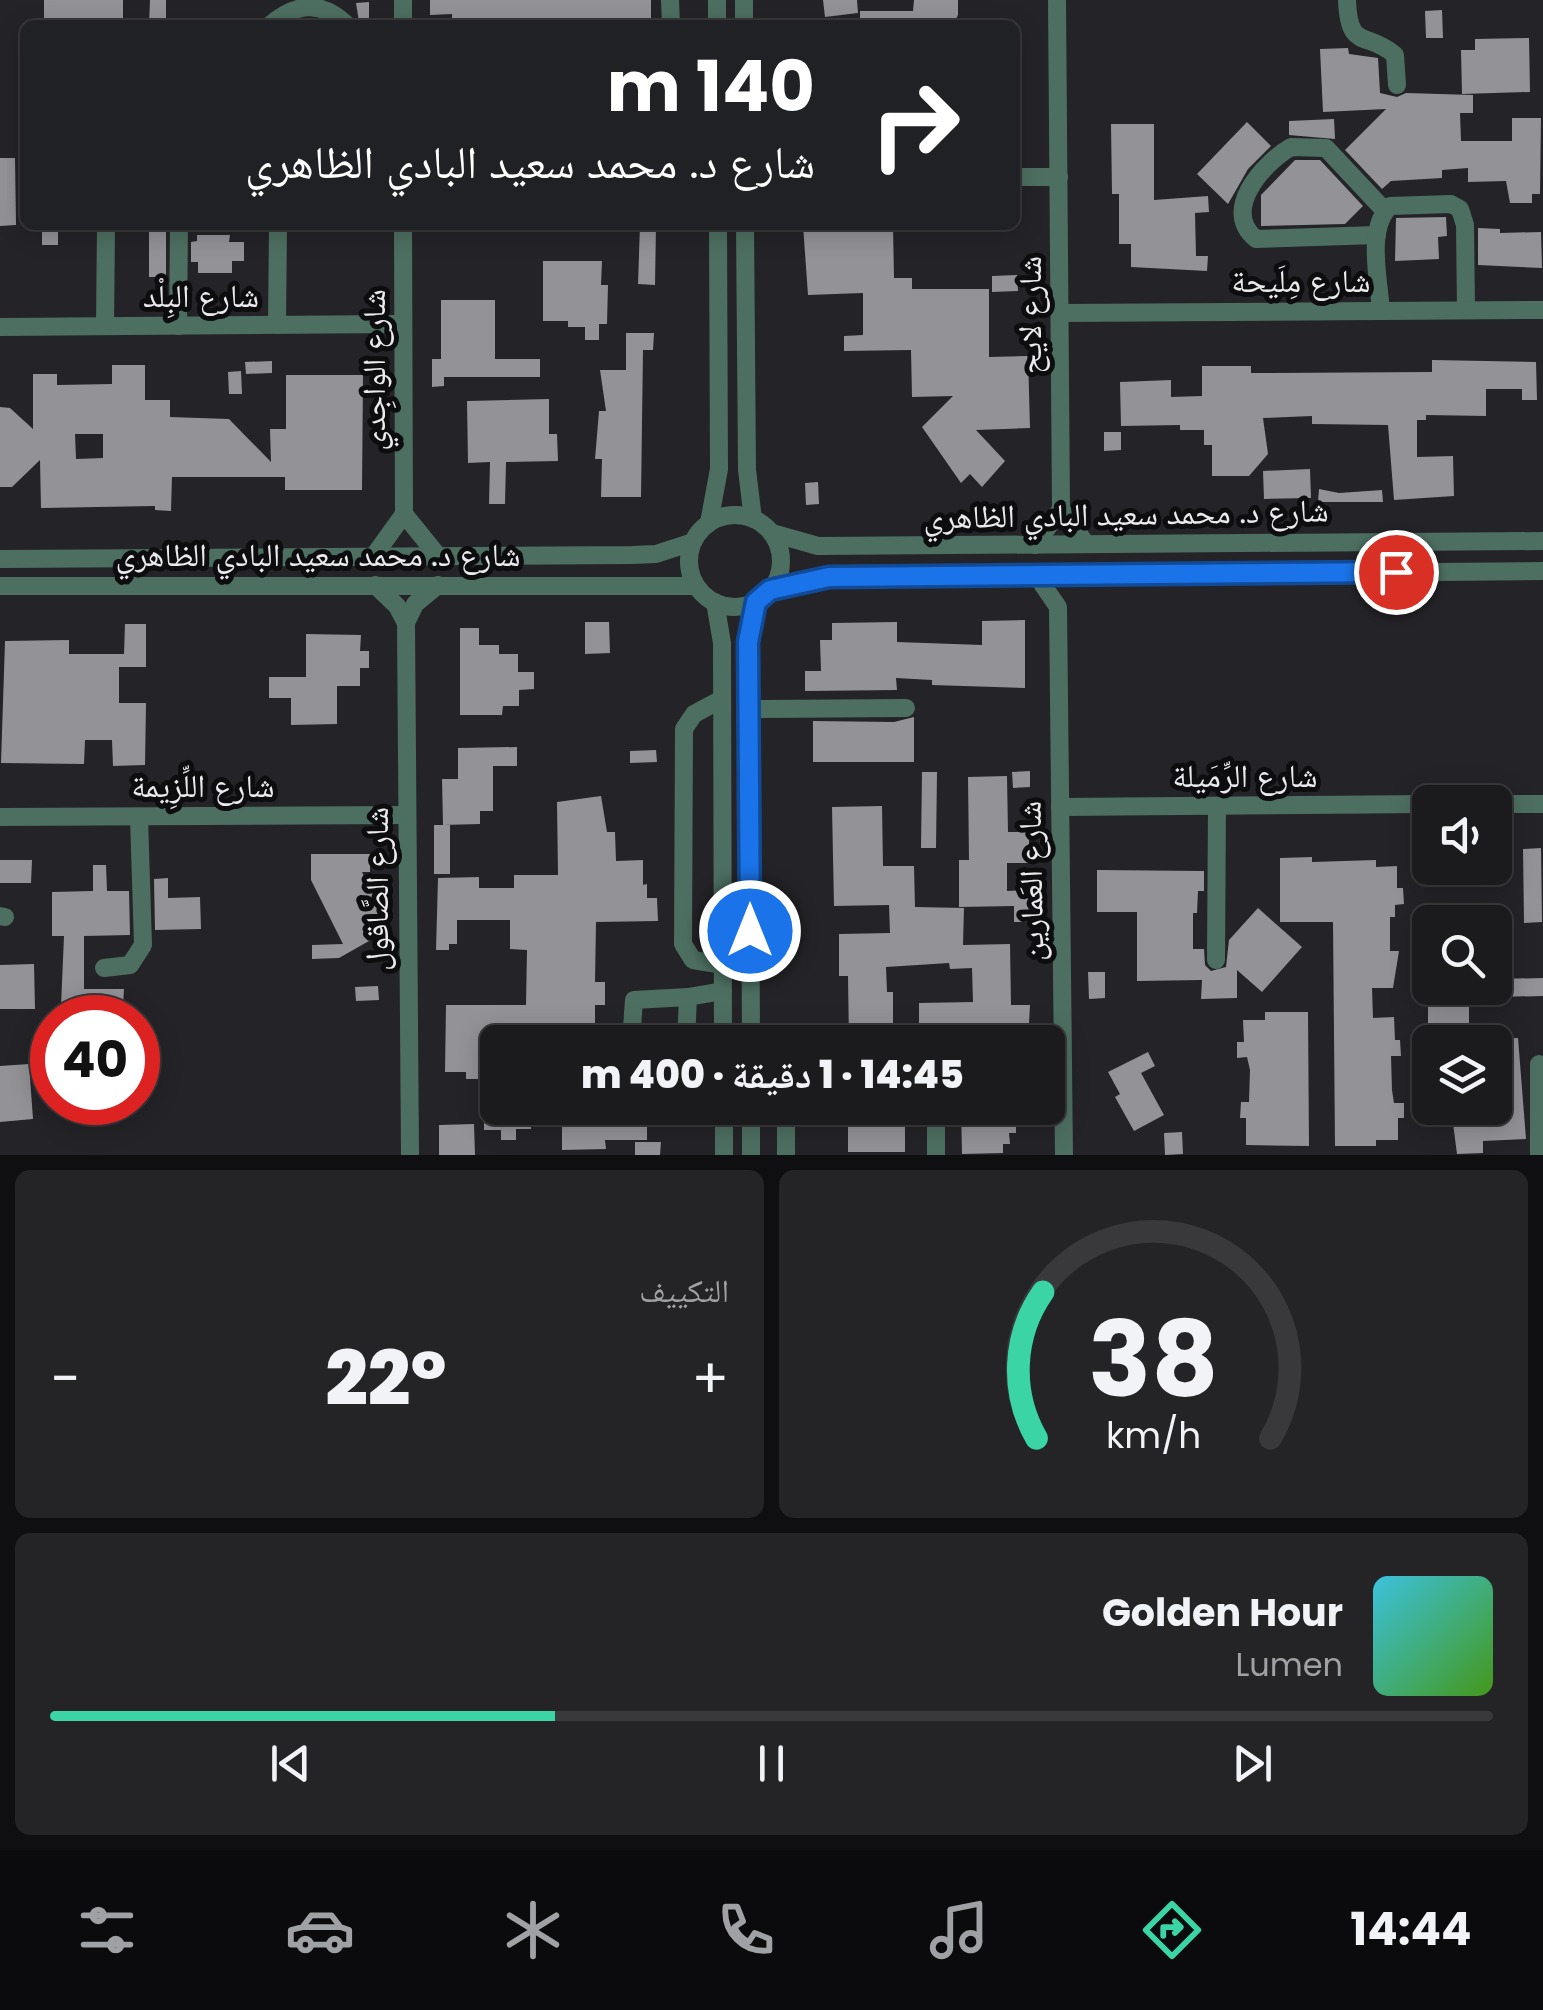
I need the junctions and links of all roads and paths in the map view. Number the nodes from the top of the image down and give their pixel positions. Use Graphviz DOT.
graph roads {
  1 [pos="1058,0"];
  2 [pos="1347,0"];
  3 [pos="311,3"];
  4 [pos="276,20"];
  5 [pos="342,20"];
  6 [pos="1397,85"];
  7 [pos="1020,177"];
  8 [pos="1059,177"];
  9 [pos="1385,211"];
  10 [pos="106,230"];
  11 [pos="179,230"];
  12 [pos="278,230"];
  13 [pos="403,230"];
  14 [pos="718,230"];
  15 [pos="745,230"];
  16 [pos="1377,235"];
  17 [pos="1466,310"];
  18 [pos="1543,310"];
  19 [pos="1380,311"];
  20 [pos="1060,313"];
  21 [pos="403,324"];
  22 [pos="277,325"];
  23 [pos="105,326"];
  24 [pos="178,326"];
  25 [pos="0,327"];
  26 [pos="1062,509"];
  27 [pos="404,514"];
  28 [pos="754,519"];
  29 [pos="709,523"];
  30 [pos="772,533"];
  31 [pos="1543,541"];
  32 [pos="693,542"];
  33 [pos="1174,543"];
  34 [pos="1086,544"];
  35 [pos="1035,545"];
  36 [pos="438,556"];
  37 [pos="346,557"];
  38 [pos="373,557"];
  39 [pos="0,558"];
  40 [pos="1543,571"];
  41 [pos="1082,574"];
  42 [pos="1177,574"];
  43 [pos="1036,575"];
  44 [pos="344,584"];
  45 [pos="375,585"];
  46 [pos="438,585"];
  47 [pos="0,586"];
  48 [pos="696,586"];
  49 [pos="763,596"];
  50 [pos="715,602"];
  51 [pos="1058,607"];
  52 [pos="406,622"];
  53 [pos="722,699"];
  54 [pos="906,708"];
  55 [pos="749,709"];
  56 [pos="1412,804"];
  57 [pos="1512,804"];
  58 [pos="1543,804"];
  59 [pos="1217,806"];
  60 [pos="1060,807"];
  61 [pos="407,816"];
  62 [pos="0,817"];
  63 [pos="139,817"];
  64 [pos="1216,960"];
  65 [pos="723,966"];
  66 [pos="104,968"];
  67 [pos="723,991"];
  68 [pos="688,997"];
  69 [pos="631,1025"];
  70 [pos="687,1025"];
  71 [pos="724,1025"];
  72 [pos="751,1025"];
  73 [pos="1539,1064"];
  74 [pos="724,1125"];
  75 [pos="751,1125"];
  76 [pos="786,1125"];
  77 [pos="936,1126"];
  78 [pos="410,1155"];
  79 [pos="724,1155"];
  80 [pos="751,1155"];
  81 [pos="786,1155"];
  82 [pos="936,1155"];
  83 [pos="1064,1155"];
  84 [pos="1538,1155"];
  1 -- 8 [label="street, شارع لايح"];
  2 -- 6 [label="street"];
  3 -- 4 [label="street"];
  3 -- 5 [label="street"];
  7 -- 8 [label="street"];
  8 -- 20 [label="street, شارع لايح"];
  9 -- 16 [label="street"];
  9 -- 16 [label="street"];
  9 -- 17 [label="street"];
  10 -- 23 [label="street"];
  11 -- 24 [label="street"];
  12 -- 22 [label="street"];
  13 -- 21 [label="street, شارع الواجِدي"];
  14 -- 29 [label="street"];
  15 -- 28 [label="street"];
  16 -- 19 [label="street"];
  17 -- 18 [label="street, شارع مِلَيحة"];
  17 -- 19 [label="street, شارع مِلَيحة"];
  19 -- 20 [label="street, شارع مِلَيحة"];
  20 -- 26 [label="street, شارع لايح"];
  21 -- 22 [label="street, شارع البِلْد"];
  21 -- 27 [label="street, شارع الواجِدي"];
  22 -- 24 [label="street, شارع البِلْد"];
  23 -- 24 [label="street, شارع البِلْد"];
  23 -- 25 [label="street, شارع البِلْد"];
  26 -- 34 [label="street"];
  26 -- 35 [label="street"];
  27 -- 36 [label="street"];
  27 -- 38 [label="street"];
  28 -- 29 [label="street"];
  28 -- 30 [label="street"];
  29 -- 32 [label="street"];
  30 -- 35 [label="street, شارع د. محمد سعيد البادي الظاهري"];
  30 -- 49 [label="street"];
  31 -- 33 [label="street, شارع د. محمد سعيد البادي الظاهري"];
  32 -- 36 [label="street, شارع د. محمد سعيد البادي الظاهري"];
  32 -- 48 [label="street"];
  33 -- 34 [label="street, شارع د. محمد سعيد البادي الظاهري"];
  33 -- 42 [label="street"];
  34 -- 35 [label="street, شارع د. محمد سعيد البادي الظاهري"];
  36 -- 38 [label="street, شارع د. محمد سعيد البادي الظاهري"];
  37 -- 38 [label="street, شارع د. محمد سعيد البادي الظاهري"];
  37 -- 39 [label="street, شارع د. محمد سعيد البادي الظاهري"];
  37 -- 44 [label="street"];
  40 -- 42 [label="street, شارع د. محمد سعيد البادي الظاهري"];
  41 -- 42 [label="street, شارع د. محمد سعيد البادي الظاهري"];
  41 -- 43 [label="street, شارع د. محمد سعيد البادي الظاهري"];
  41 -- 51 [label="street"];
  43 -- 49 [label="street, شارع د. محمد سعيد البادي الظاهري"];
  43 -- 51 [label="street"];
  44 -- 45 [label="street, شارع د. محمد سعيد البادي الظاهري"];
  44 -- 47 [label="street, شارع د. محمد سعيد البادي الظاهري"];
  45 -- 46 [label="street, شارع د. محمد سعيد البادي الظاهري"];
  45 -- 52 [label="street"];
  46 -- 48 [label="street, شارع د. محمد سعيد البادي الظاهري"];
  46 -- 52 [label="street"];
  48 -- 50 [label="street"];
  49 -- 50 [label="street"];
  49 -- 55 [label="street"];
  50 -- 53 [label="street"];
  51 -- 60 [label="street, شارع العَمارين"];
  52 -- 61 [label="street, شارع الصَّاقول"];
  53 -- 65 [label="street"];
  53 -- 65 [label="street"];
  54 -- 55 [label="street"];
  55 -- 72 [label="street"];
  56 -- 59 [label="street, شارع الرِّمَيلة"];
  57 -- 58 [label="street"];
  59 -- 60 [label="street, شارع الرِّمَيلة"];
  59 -- 64 [label="street"];
  60 -- 83 [label="street, شارع العَمارين"];
  61 -- 63 [label="street, شارع اللِّزِيمة"];
  61 -- 78 [label="street, شارع الصَّاقول"];
  62 -- 63 [label="street, شارع اللِّزِيمة"];
  63 -- 66 [label="street"];
  65 -- 67 [label="street"];
  67 -- 68 [label="street"];
  67 -- 71 [label="street"];
  68 -- 69 [label="street"];
  68 -- 70 [label="street"];
  73 -- 84 [label="street"];
  74 -- 79 [label="street"];
  75 -- 80 [label="street"];
  76 -- 81 [label="street"];
  77 -- 82 [label="street"];
}
